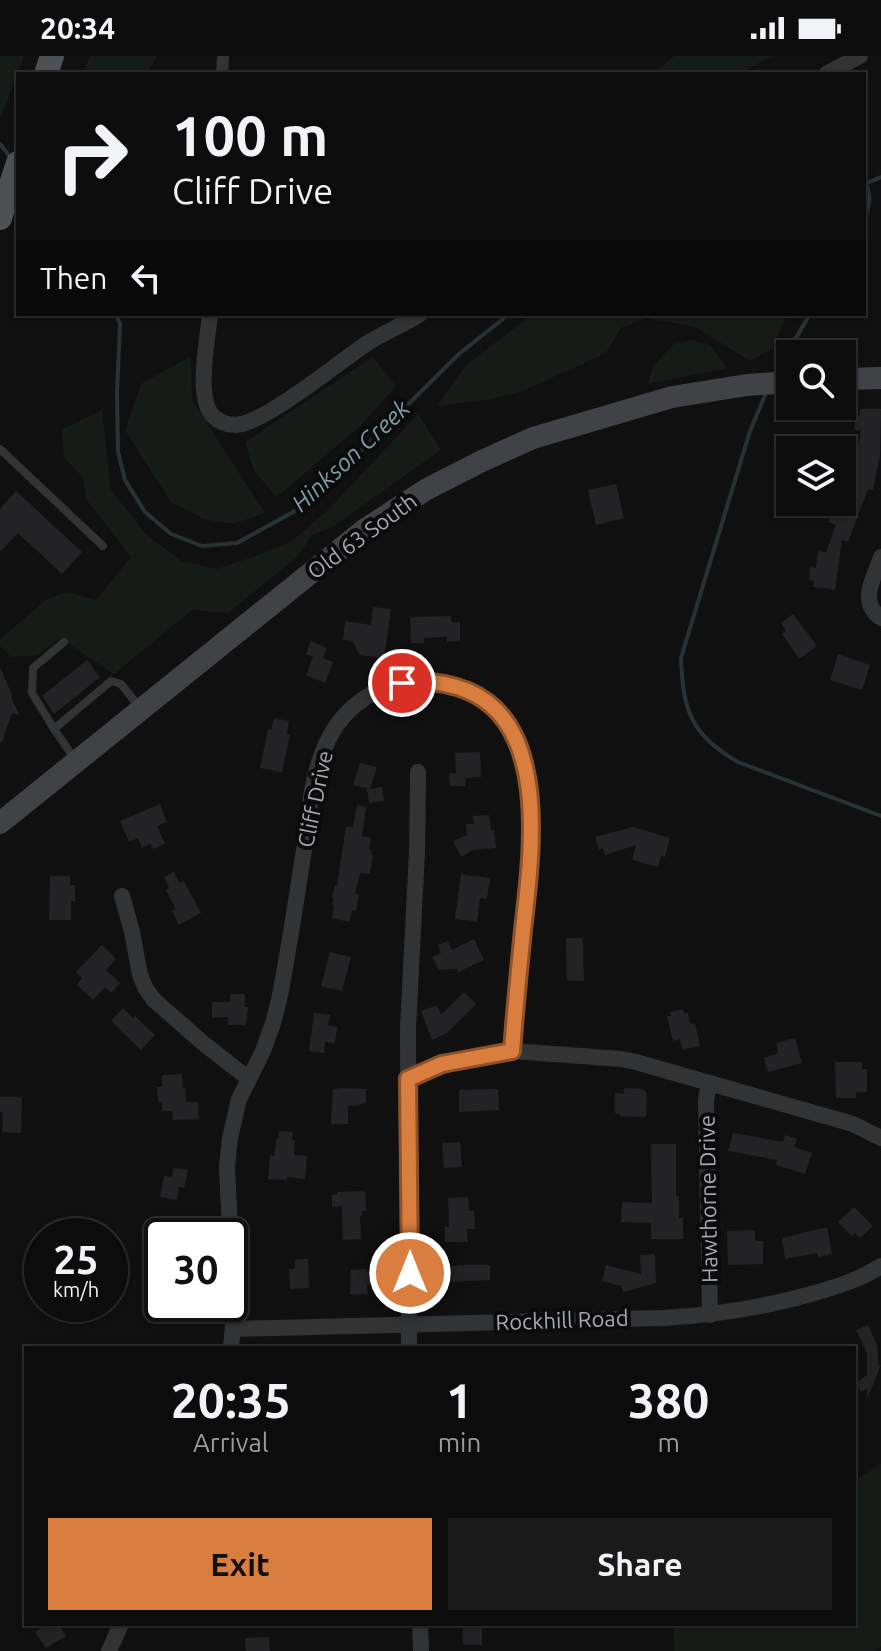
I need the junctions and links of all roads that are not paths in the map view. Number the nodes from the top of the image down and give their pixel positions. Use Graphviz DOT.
graph roads {
  1 [pos="860,56"];
  2 [pos="830,72"];
  3 [pos="16,169"];
  4 [pos="0,217"];
  5 [pos="210,316"];
  6 [pos="416,316"];
  7 [pos="881,378"];
  8 [pos="856,379"];
  9 [pos="776,383"];
  10 [pos="0,449"];
  11 [pos="103,546"];
  12 [pos="881,557"];
  13 [pos="881,618"];
  14 [pos="64,642"];
  15 [pos="141,710"];
  16 [pos="54,729"];
  17 [pos="77,762"];
  18 [pos="418,772"];
  19 [pos="0,823"];
  20 [pos="122,896"];
  21 [pos="512,1051"];
  22 [pos="249,1079"];
  23 [pos="408,1079"];
  24 [pos="709,1083"];
  25 [pos="881,1138"];
  26 [pos="881,1266"];
  27 [pos="710,1315"];
  28 [pos="408,1325"];
  29 [pos="234,1329"];
  30 [pos="231,1346"];
  31 [pos="409,1346"];
  32 [pos="120,1626"];
  33 [pos="420,1626"];
  34 [pos="109,1651"];
  35 [pos="421,1651"];
  1 -- 2 [label="street"];
  3 -- 4 [label="main road"];
  5 -- 6 [label="street"];
  7 -- 8 [label="main road"];
  9 -- 15 [label="main road, Old 63 South"];
  10 -- 11 [label="lane"];
  12 -- 13 [label="street"];
  14 -- 16 [label="lane"];
  15 -- 16 [label="lane"];
  15 -- 17 [label="main road, Old 63 South"];
  16 -- 17 [label="lane"];
  17 -- 19 [label="main road, Old 63 South"];
  18 -- 23 [label="street"];
  20 -- 22 [label="street"];
  21 -- 22 [label="street, Cliff Drive"];
  21 -- 23 [label="street"];
  21 -- 24 [label="street"];
  22 -- 29 [label="street, Cliff Drive"];
  23 -- 28 [label="street"];
  24 -- 25 [label="street"];
  24 -- 27 [label="street, Hawthorne Drive"];
  26 -- 27 [label="street, Rockhill Road"];
  27 -- 28 [label="street, Rockhill Road"];
  28 -- 29 [label="street, Rockhill Road"];
  28 -- 31 [label="street"];
  29 -- 30 [label="street, Cliff Drive"];
  32 -- 34 [label="street"];
  33 -- 35 [label="street"];
}
